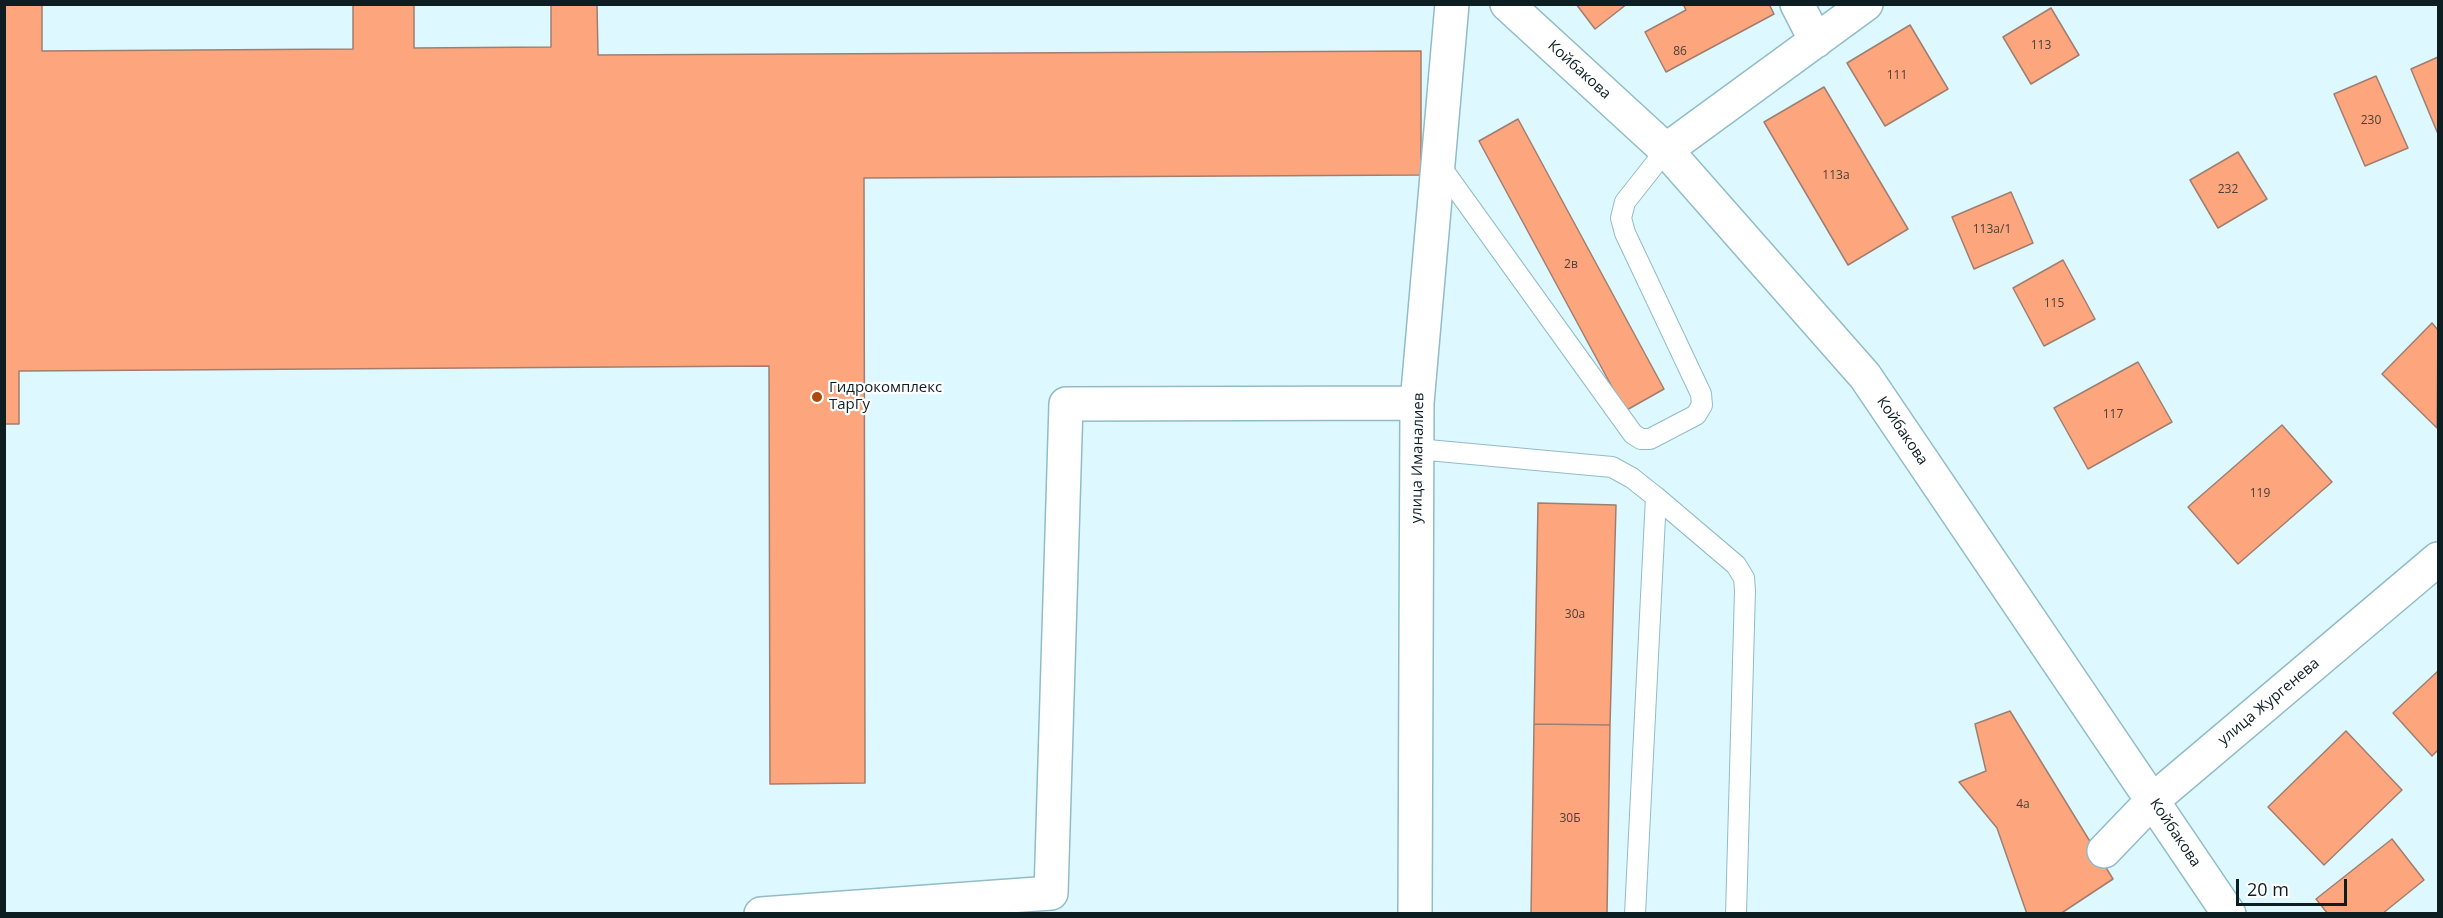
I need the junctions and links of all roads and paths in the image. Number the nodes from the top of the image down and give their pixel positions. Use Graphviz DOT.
graph roads {
  1 [pos="1452,4"];
  2 [pos="1507,4"];
  3 [pos="1797,4"];
  4 [pos="1866,4"];
  5 [pos="1816,41"];
  6 [pos="1666,150"];
  7 [pos="1438,163"];
  8 [pos="1418,403"];
  9 [pos="1418,449"];
  10 [pos="1656,497"];
  11 [pos="2439,559"];
  12 [pos="2153,800"];
  13 [pos="2104,851"];
  14 [pos="761,914"];
  15 [pos="1415,914"];
  16 [pos="1635,914"];
  17 [pos="1736,914"];
  18 [pos="2229,914"];
  1 -- 7 [label="street, улица Иманалиев"];
  2 -- 6 [label="street, Койбакова"];
  3 -- 5 [label="street"];
  4 -- 5 [label="street"];
  5 -- 6 [label="street"];
  6 -- 7 [label="lane"];
  6 -- 12 [label="street, Койбакова"];
  7 -- 8 [label="street, улица Иманалиев"];
  8 -- 9 [label="street, улица Иманалиев"];
  8 -- 14 [label="street"];
  9 -- 10 [label="lane"];
  9 -- 15 [label="street, улица Иманалиев"];
  10 -- 16 [label="lane"];
  10 -- 17 [label="lane"];
  11 -- 12 [label="street, улица Жургенева"];
  12 -- 13 [label="street, улица Жургенева"];
  12 -- 18 [label="street, Койбакова"];
}
